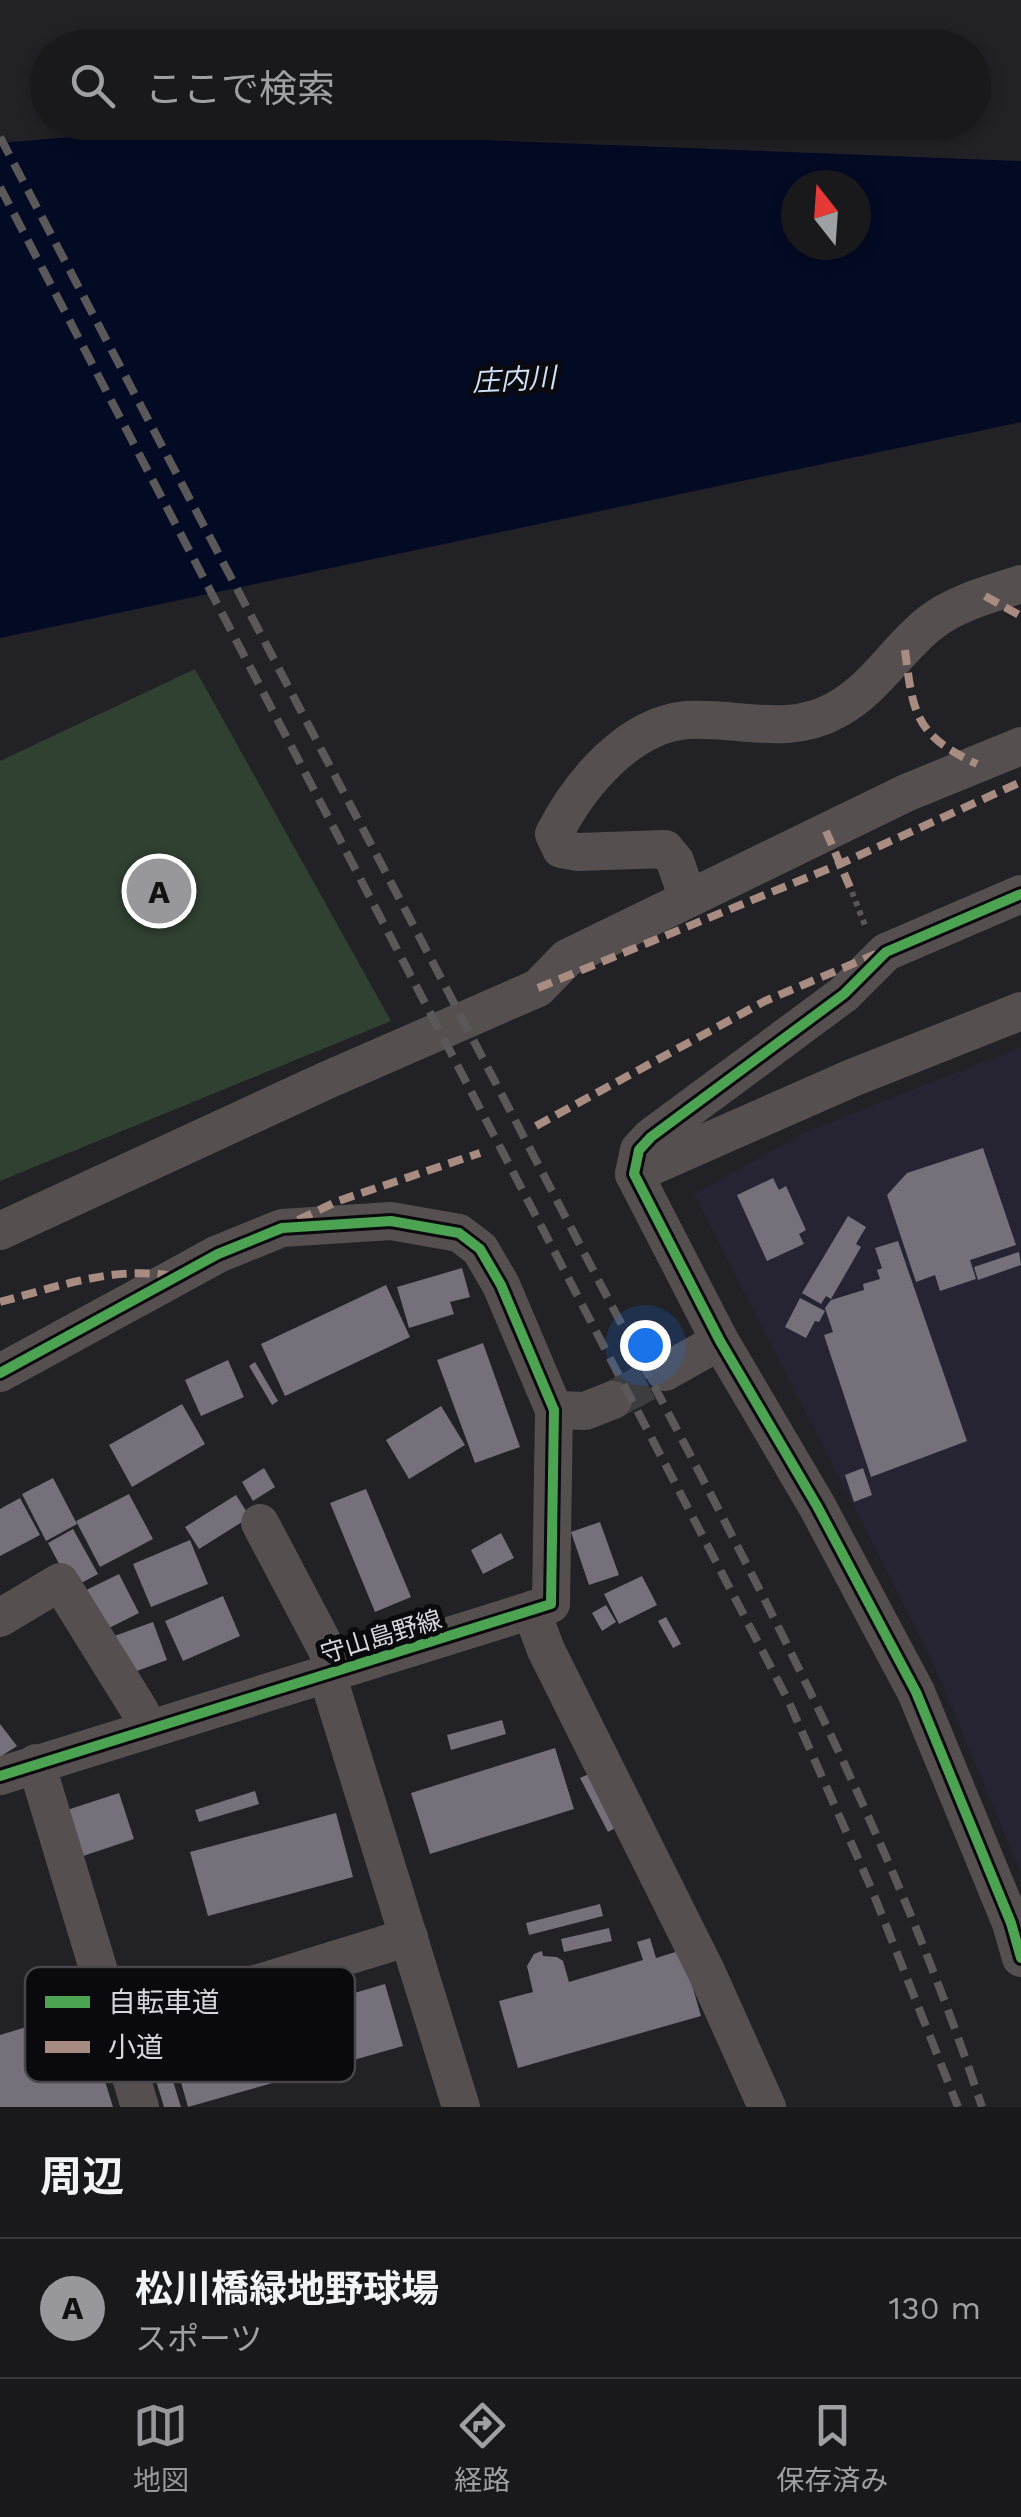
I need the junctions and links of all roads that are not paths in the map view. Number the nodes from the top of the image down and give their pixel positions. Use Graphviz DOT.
graph roads {
  1 [pos="1021,584"];
  2 [pos="1021,746"];
  3 [pos="1021,894"];
  4 [pos="688,899"];
  5 [pos="1021,1011"];
  6 [pos="634,1174"];
  7 [pos="0,1231"];
  8 [pos="720,1341"];
  9 [pos="666,1372"];
  10 [pos="0,1373"];
  11 [pos="613,1400"];
  12 [pos="554,1410"];
  13 [pos="260,1523"];
  14 [pos="531,1610"];
  15 [pos="0,1618"];
  16 [pos="332,1672"];
  17 [pos="146,1730"];
  18 [pos="36,1763"];
  19 [pos="0,1776"];
  20 [pos="408,1938"];
  21 [pos="1021,1958"];
  22 [pos="98,1967"];
  23 [pos="313,1967"];
  24 [pos="132,2082"];
  25 [pos="140,2107"];
  26 [pos="461,2107"];
  27 [pos="767,2107"];
  1 -- 4 [label="street"];
  2 -- 4 [label="street"];
  3 -- 6 [label="street"];
  4 -- 7 [label="street"];
  5 -- 6 [label="street"];
  6 -- 8 [label="street"];
  8 -- 9 [label="street"];
  8 -- 21 [label="street"];
  10 -- 12 [label="street"];
  11 -- 12 [label="street"];
  12 -- 14 [label="street"];
  13 -- 16 [label="street"];
  14 -- 16 [label="street, 守山島野線"];
  14 -- 27 [label="street"];
  15 -- 17 [label="street"];
  16 -- 17 [label="street, 守山島野線"];
  16 -- 20 [label="street"];
  17 -- 18 [label="street, 守山島野線"];
  18 -- 19 [label="street, 守山島野線"];
  18 -- 22 [label="street"];
  20 -- 23 [label="street"];
  20 -- 26 [label="street"];
  24 -- 25 [label="street"];
}
